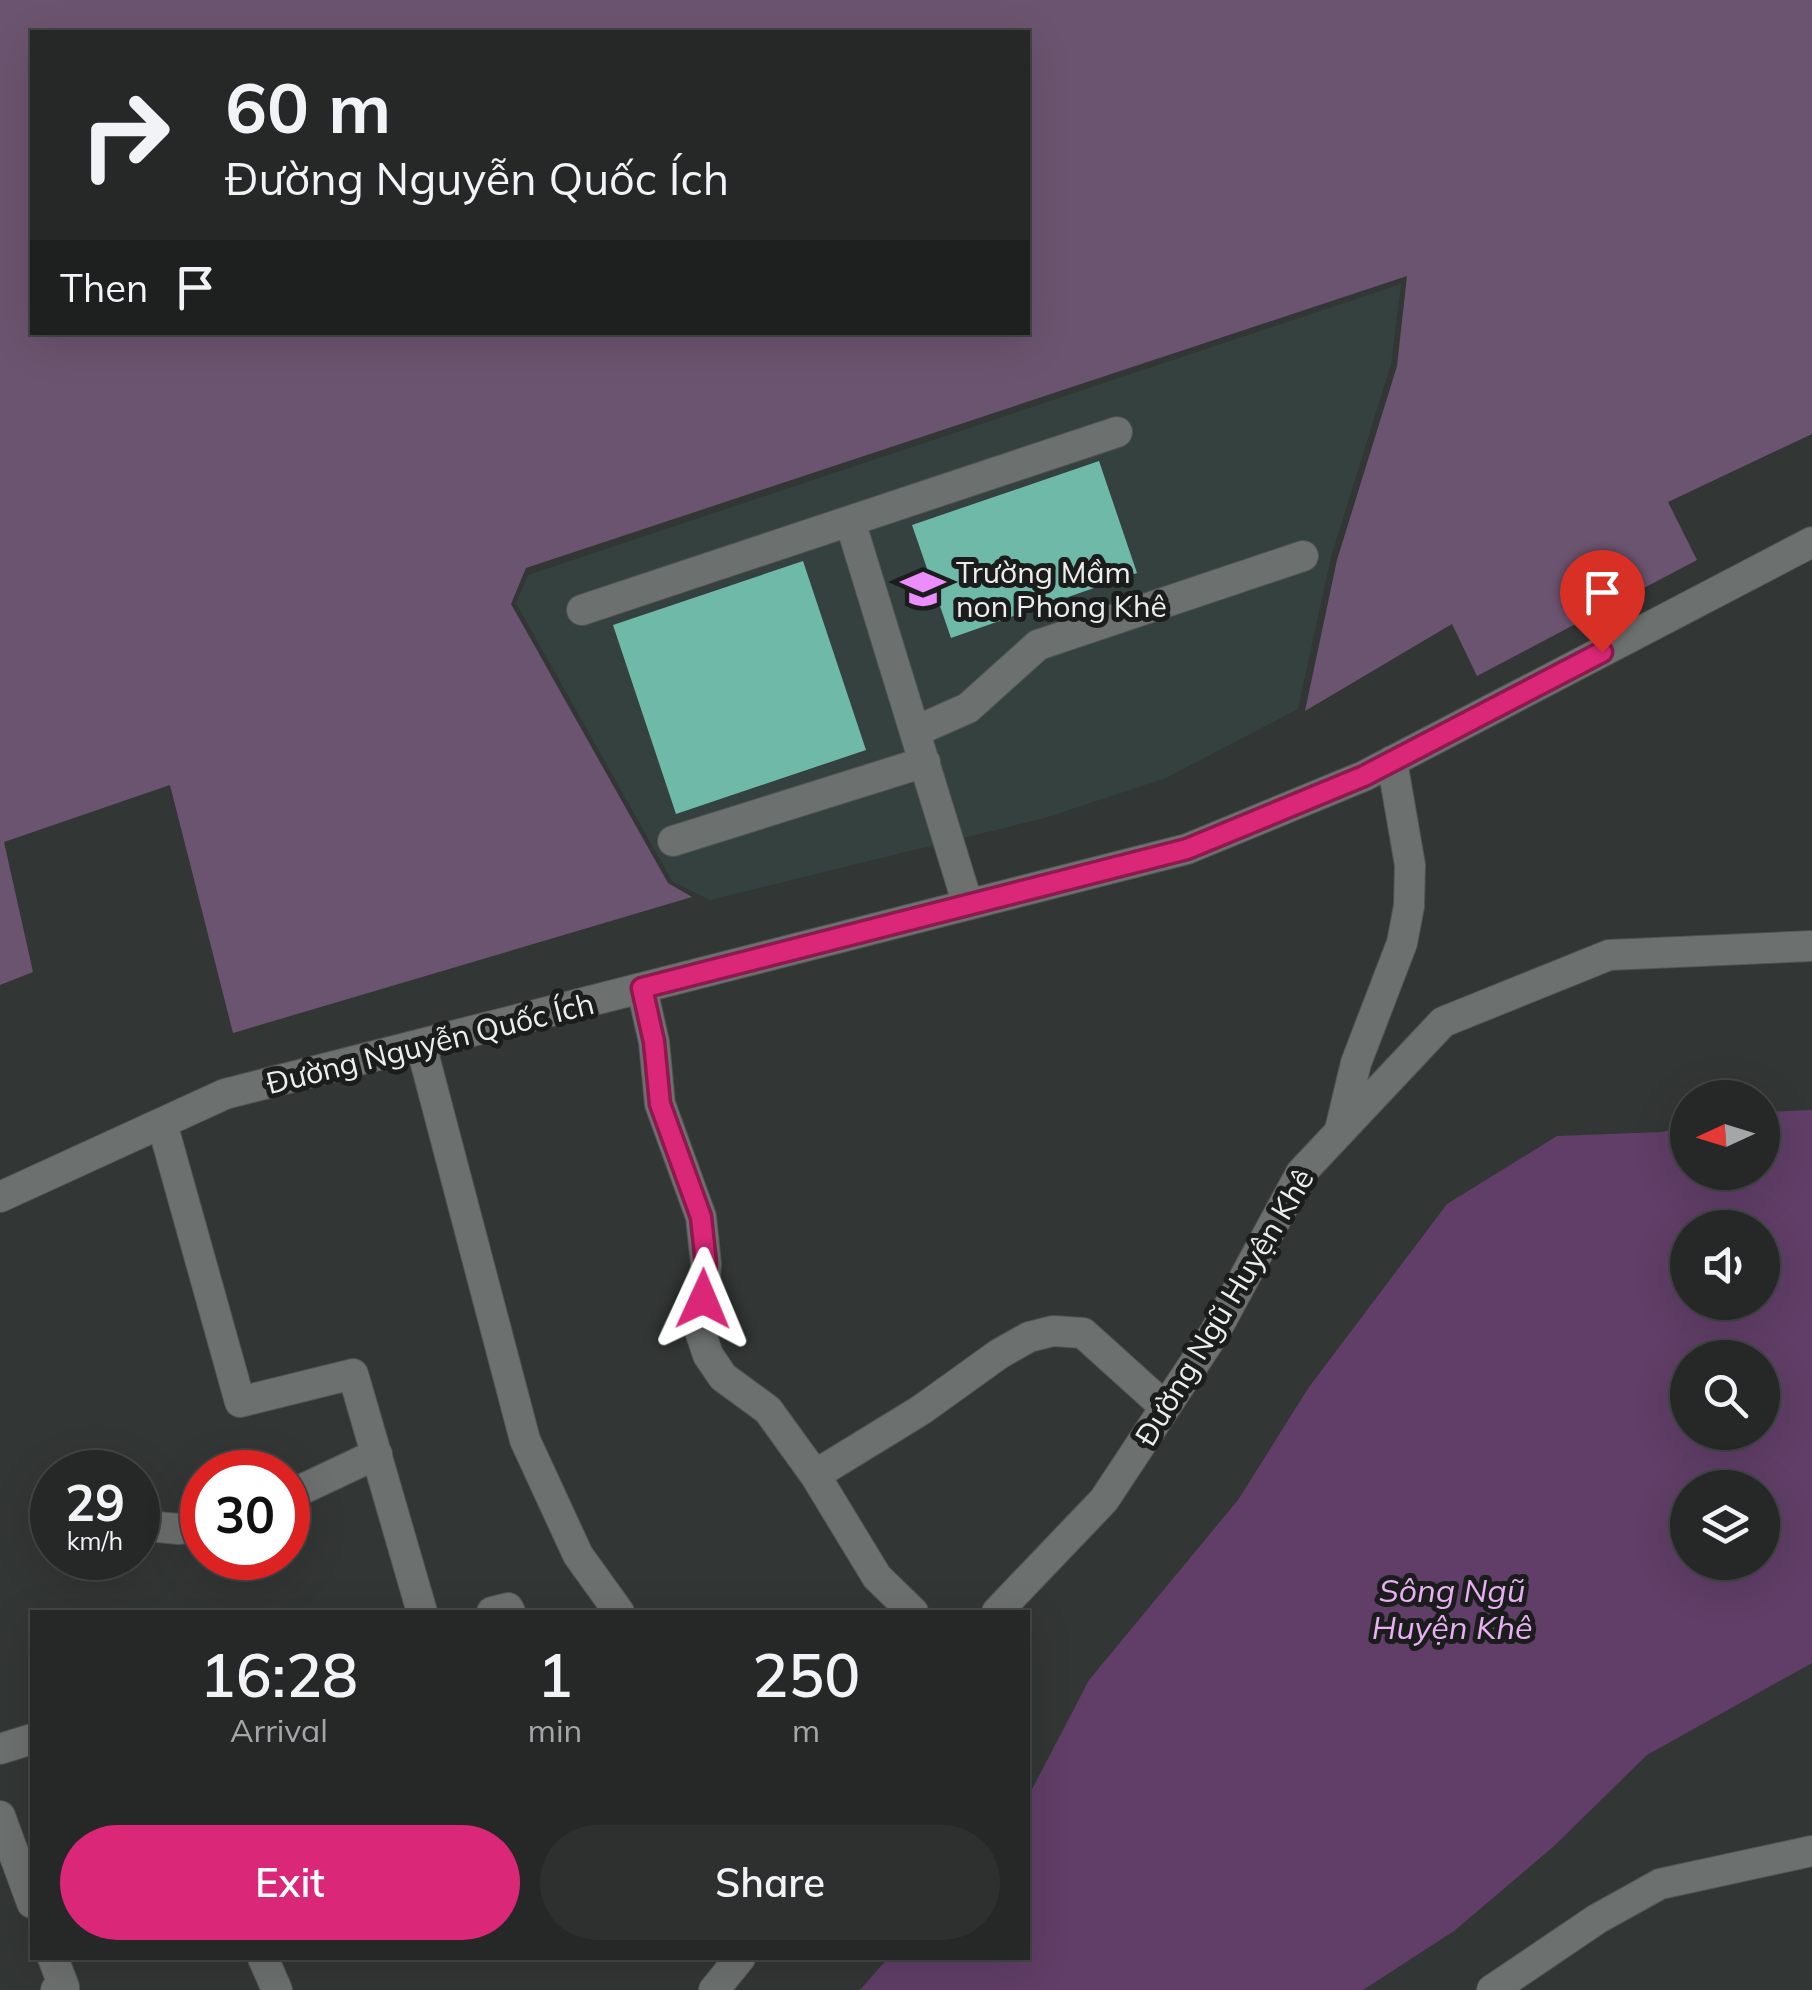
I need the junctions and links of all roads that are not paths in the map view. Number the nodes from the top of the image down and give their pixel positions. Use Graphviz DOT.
graph roads {
  1 [pos="1117,432"];
  2 [pos="850,521"];
  3 [pos="1812,542"];
  4 [pos="1303,556"];
  5 [pos="582,610"];
  6 [pos="916,731"];
  7 [pos="1392,761"];
  8 [pos="925,762"];
  9 [pos="673,841"];
  10 [pos="968,905"];
  11 [pos="1812,946"];
  12 [pos="642,988"];
  13 [pos="421,1045"];
  14 [pos="162,1124"];
  15 [pos="1340,1132"];
  16 [pos="0,1197"];
  17 [pos="1165,1407"];
  18 [pos="377,1454"];
  19 [pos="815,1474"];
  20 [pos="310,1486"];
  21 [pos="421,1610"];
  22 [pos="618,1610"];
  23 [pos="911,1610"];
  24 [pos="999,1610"];
  25 [pos="30,1740"];
  26 [pos="0,1749"];
  27 [pos="0,1816"];
  28 [pos="1812,1852"];
  29 [pos="30,1897"];
  30 [pos="54,1960"];
  31 [pos="264,1960"];
  32 [pos="56,1990"];
  33 [pos="277,1990"];
  34 [pos="1492,1990"];
  1 -- 2 [label="street"];
  2 -- 5 [label="street"];
  2 -- 6 [label="street"];
  3 -- 7 [label="street, Đường Nguyễn Quốc Ích"];
  4 -- 6 [label="street"];
  6 -- 8 [label="street"];
  7 -- 10 [label="street, Đường Nguyễn Quốc Ích"];
  7 -- 15 [label="street"];
  8 -- 9 [label="street"];
  8 -- 10 [label="street"];
  10 -- 12 [label="street, Đường Nguyễn Quốc Ích"];
  11 -- 15 [label="street, Đường Ngũ Huyện Khê"];
  12 -- 13 [label="street, Đường Nguyễn Quốc Ích"];
  12 -- 19 [label="street"];
  13 -- 14 [label="street, Đường Nguyễn Quốc Ích"];
  13 -- 22 [label="street"];
  14 -- 16 [label="street, Đường Nguyễn Quốc Ích"];
  14 -- 18 [label="street"];
  15 -- 17 [label="street, Đường Ngũ Huyện Khê"];
  17 -- 19 [label="street"];
  17 -- 24 [label="street, Đường Ngũ Huyện Khê"];
  18 -- 20 [label="street"];
  18 -- 21 [label="street"];
  19 -- 23 [label="street"];
  25 -- 26 [label="street"];
  27 -- 29 [label="street"];
  28 -- 34 [label="street"];
  30 -- 32 [label="street"];
  31 -- 33 [label="street"];
}
